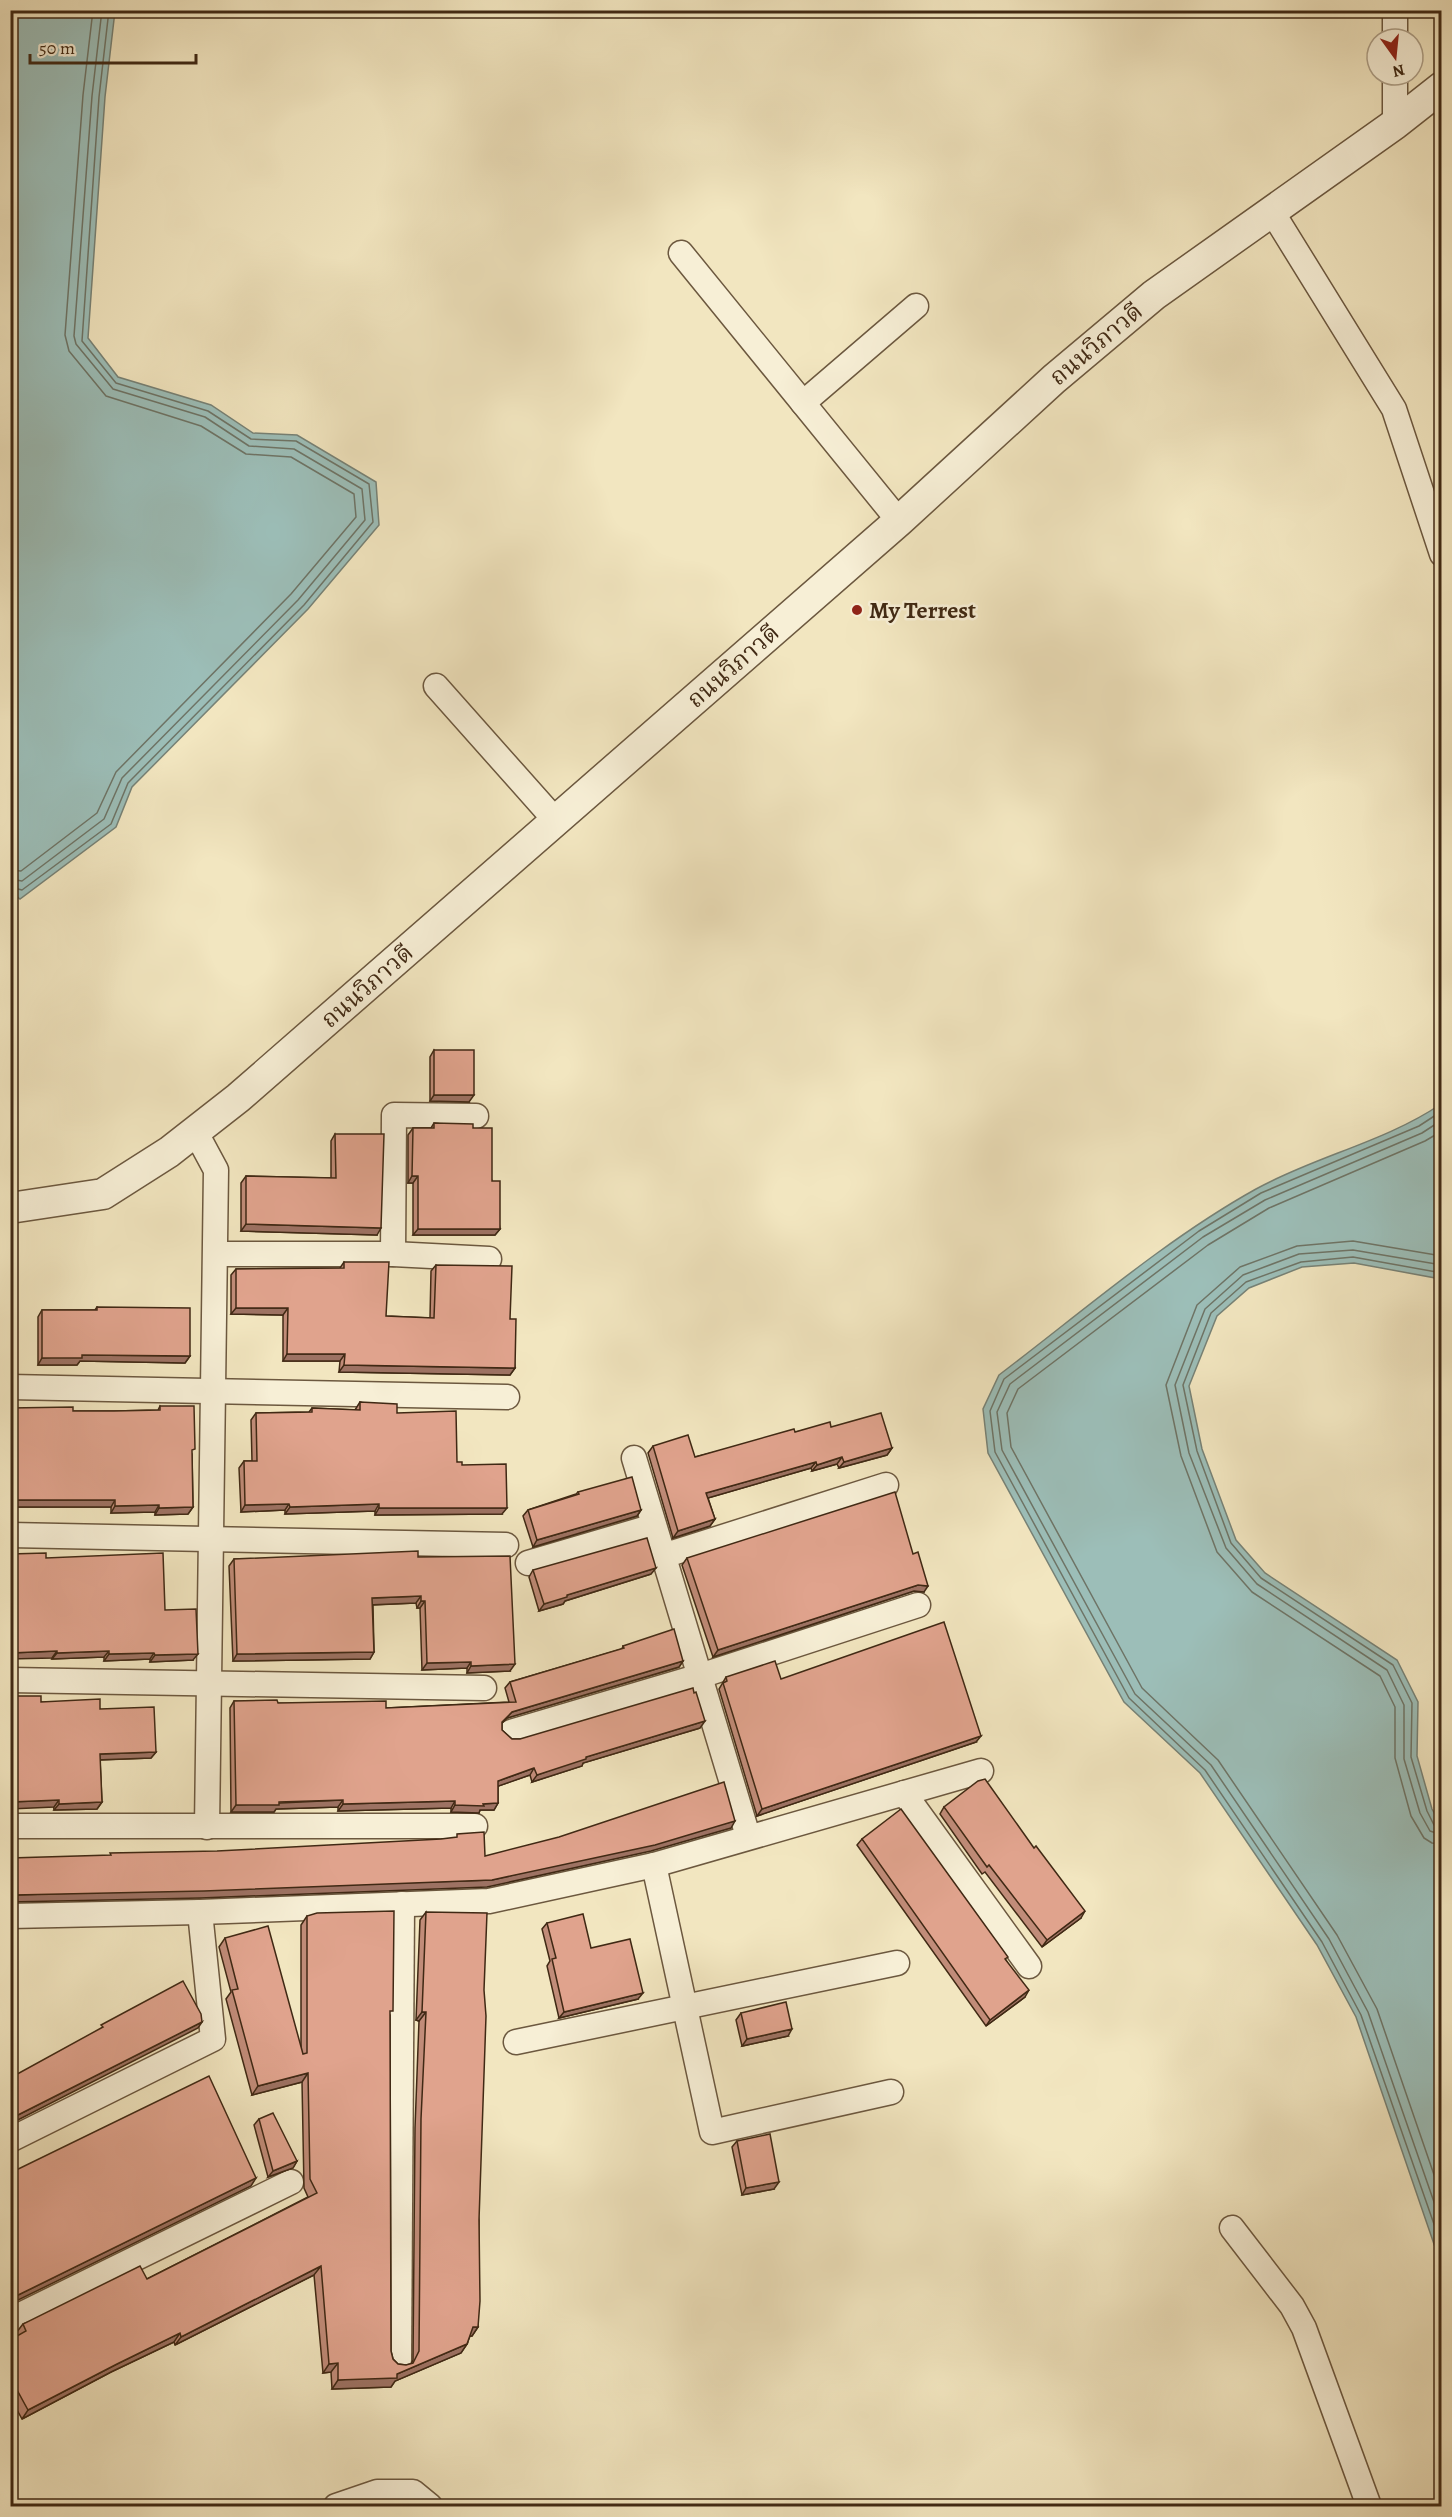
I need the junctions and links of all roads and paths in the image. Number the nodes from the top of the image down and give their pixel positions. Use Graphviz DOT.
graph roads {
  1 [pos="1395,10"];
  2 [pos="1395,27"];
  3 [pos="1395,87"];
  4 [pos="1442,87"];
  5 [pos="1395,124"];
  6 [pos="1271,210"];
  7 [pos="681,253"];
  8 [pos="916,306"];
  9 [pos="803,403"];
  10 [pos="899,521"];
  11 [pos="1442,554"];
  12 [pos="436,686"];
  13 [pos="556,821"];
  14 [pos="476,1116"];
  15 [pos="195,1131"];
  16 [pos="10,1208"];
  17 [pos="216,1254"];
  18 [pos="393,1254"];
  19 [pos="489,1259"];
  20 [pos="10,1387"];
  21 [pos="213,1390"];
  22 [pos="507,1397"];
  23 [pos="634,1458"];
  24 [pos="886,1485"];
  25 [pos="654,1526"];
  26 [pos="10,1534"];
  27 [pos="211,1539"];
  28 [pos="506,1545"];
  29 [pos="663,1556"];
  30 [pos="528,1563"];
  31 [pos="918,1605"];
  32 [pos="700,1677"];
  33 [pos="10,1680"];
  34 [pos="209,1683"];
  35 [pos="484,1688"];
  36 [pos="511,1732"];
  37 [pos="981,1771"];
  38 [pos="904,1793"];
  39 [pos="10,1826"];
  40 [pos="476,1826"];
  41 [pos="207,1827"];
  42 [pos="748,1836"];
  43 [pos="654,1864"];
  44 [pos="402,1904"];
  45 [pos="200,1912"];
  46 [pos="10,1916"];
  47 [pos="897,1963"];
  48 [pos="1029,1966"];
  49 [pos="686,2008"];
  50 [pos="516,2042"];
  51 [pos="891,2092"];
  52 [pos="10,2140"];
  53 [pos="291,2182"];
  54 [pos="1233,2228"];
  55 [pos="10,2320"];
  56 [pos="399,2360"];
  57 [pos="336,2506"];
  58 [pos="430,2506"];
  59 [pos="1369,2506"];
  1 -- 2 [label="street"];
  3 -- 5 [label="street"];
  4 -- 5 [label="street, ถนนวิภาวดี"];
  5 -- 6 [label="street, ถนนวิภาวดี"];
  6 -- 10 [label="street, ถนนวิภาวดี"];
  6 -- 11 [label="street"];
  7 -- 9 [label="street"];
  8 -- 9 [label="street"];
  9 -- 10 [label="street"];
  10 -- 13 [label="street, ถนนวิภาวดี"];
  12 -- 13 [label="street"];
  13 -- 15 [label="street, ถนนวิภาวดี"];
  14 -- 18 [label="street"];
  15 -- 16 [label="street, ถนนวิภาวดี"];
  15 -- 17 [label="street"];
  17 -- 18 [label="street"];
  17 -- 21 [label="street"];
  18 -- 19 [label="street"];
  20 -- 21 [label="street"];
  21 -- 22 [label="street"];
  21 -- 27 [label="street"];
  23 -- 25 [label="street"];
  24 -- 29 [label="street"];
  25 -- 29 [label="street"];
  25 -- 30 [label="street"];
  26 -- 27 [label="street"];
  27 -- 28 [label="street"];
  27 -- 34 [label="street"];
  29 -- 32 [label="street"];
  31 -- 32 [label="street"];
  32 -- 36 [label="street"];
  32 -- 42 [label="street"];
  33 -- 34 [label="street"];
  34 -- 35 [label="street"];
  34 -- 41 [label="street"];
  37 -- 38 [label="street"];
  38 -- 42 [label="street"];
  38 -- 48 [label="street"];
  39 -- 41 [label="street"];
  40 -- 41 [label="street"];
  42 -- 43 [label="street"];
  43 -- 44 [label="street"];
  43 -- 49 [label="street"];
  44 -- 45 [label="street"];
  44 -- 56 [label="street"];
  45 -- 46 [label="street"];
  45 -- 52 [label="street"];
  47 -- 49 [label="street"];
  49 -- 50 [label="street"];
  49 -- 51 [label="street"];
  53 -- 55 [label="street"];
  54 -- 59 [label="street"];
  57 -- 58 [label="street"];
}
